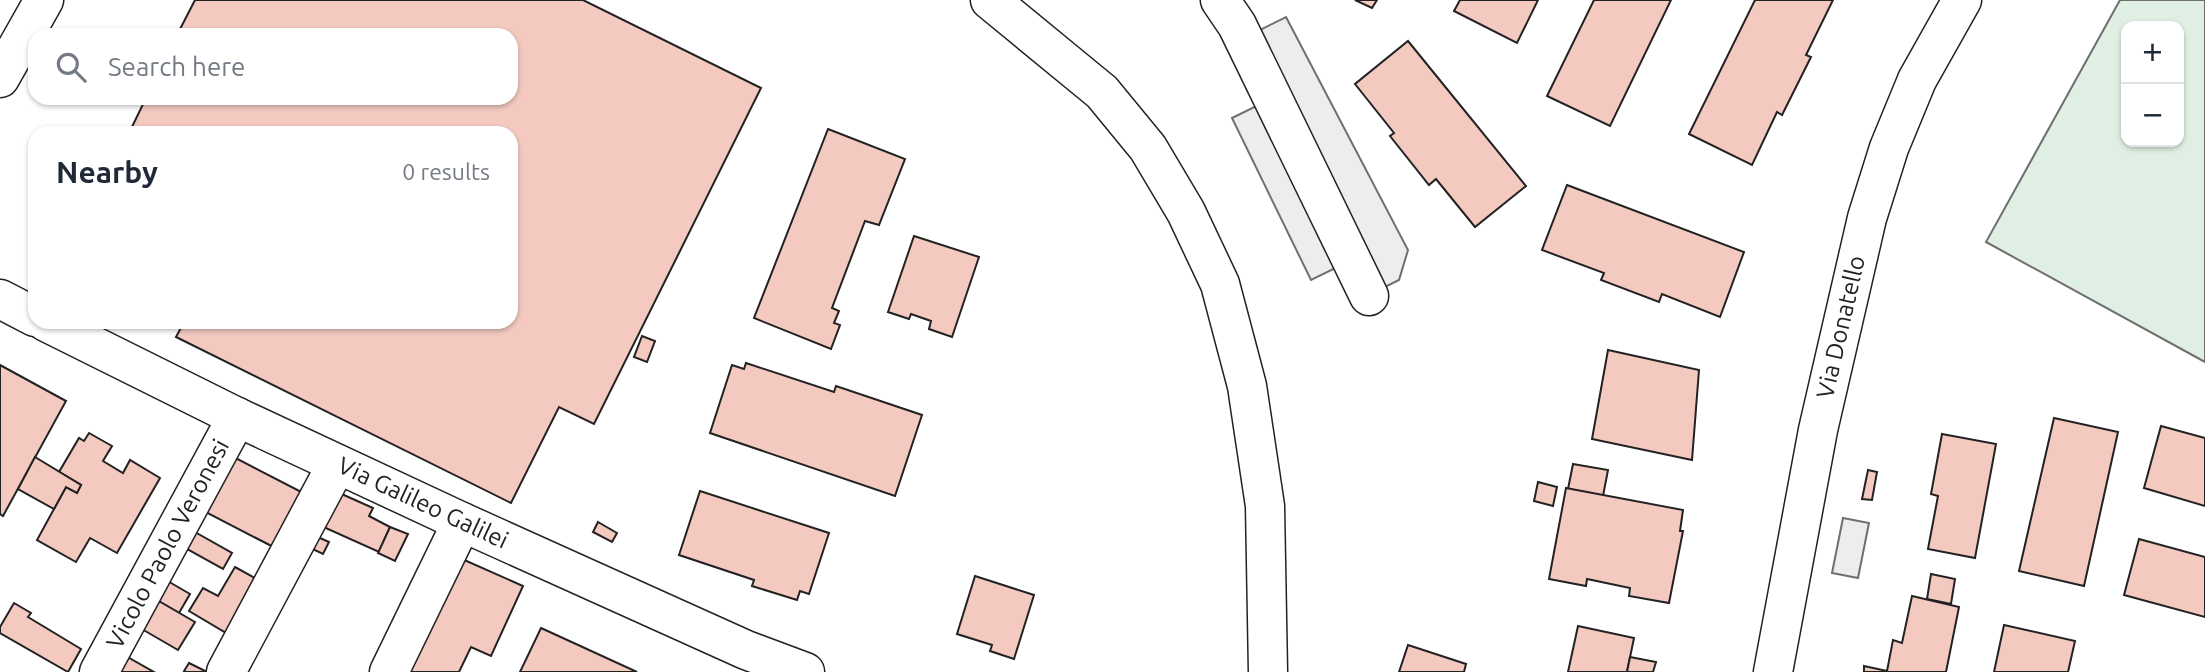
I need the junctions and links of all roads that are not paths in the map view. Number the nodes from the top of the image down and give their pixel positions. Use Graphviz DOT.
graph roads {
  1 [pos="44,0"];
  2 [pos="990,0"];
  3 [pos="1220,0"];
  4 [pos="1962,0"];
  5 [pos="28,28"];
  6 [pos="28,28"];
  7 [pos="0,78"];
  8 [pos="1369,296"];
  9 [pos="0,299"];
  10 [pos="28,313"];
  11 [pos="60,329"];
  12 [pos="237,417"];
  13 [pos="337,464"];
  14 [pos="461,522"];
  15 [pos="792,670"];
  16 [pos="99,672"];
  17 [pos="226,672"];
  18 [pos="389,672"];
  19 [pos="1268,672"];
  20 [pos="1773,672"];
  1 -- 5 [label="main road"];
  2 -- 19 [label="main road"];
  3 -- 8 [label="main road"];
  4 -- 20 [label="main road, Via Donatello"];
  6 -- 7 [label="main road"];
  9 -- 10 [label="main road"];
  11 -- 12 [label="main road, Via Galileo Galilei"];
  12 -- 13 [label="main road, Via Galileo Galilei"];
  12 -- 16 [label="main road, Vicolo Paolo Veronesi"];
  13 -- 14 [label="main road, Via Galileo Galilei"];
  13 -- 17 [label="main road"];
  14 -- 15 [label="main road, Via Galileo Galilei"];
  14 -- 18 [label="main road"];
}
